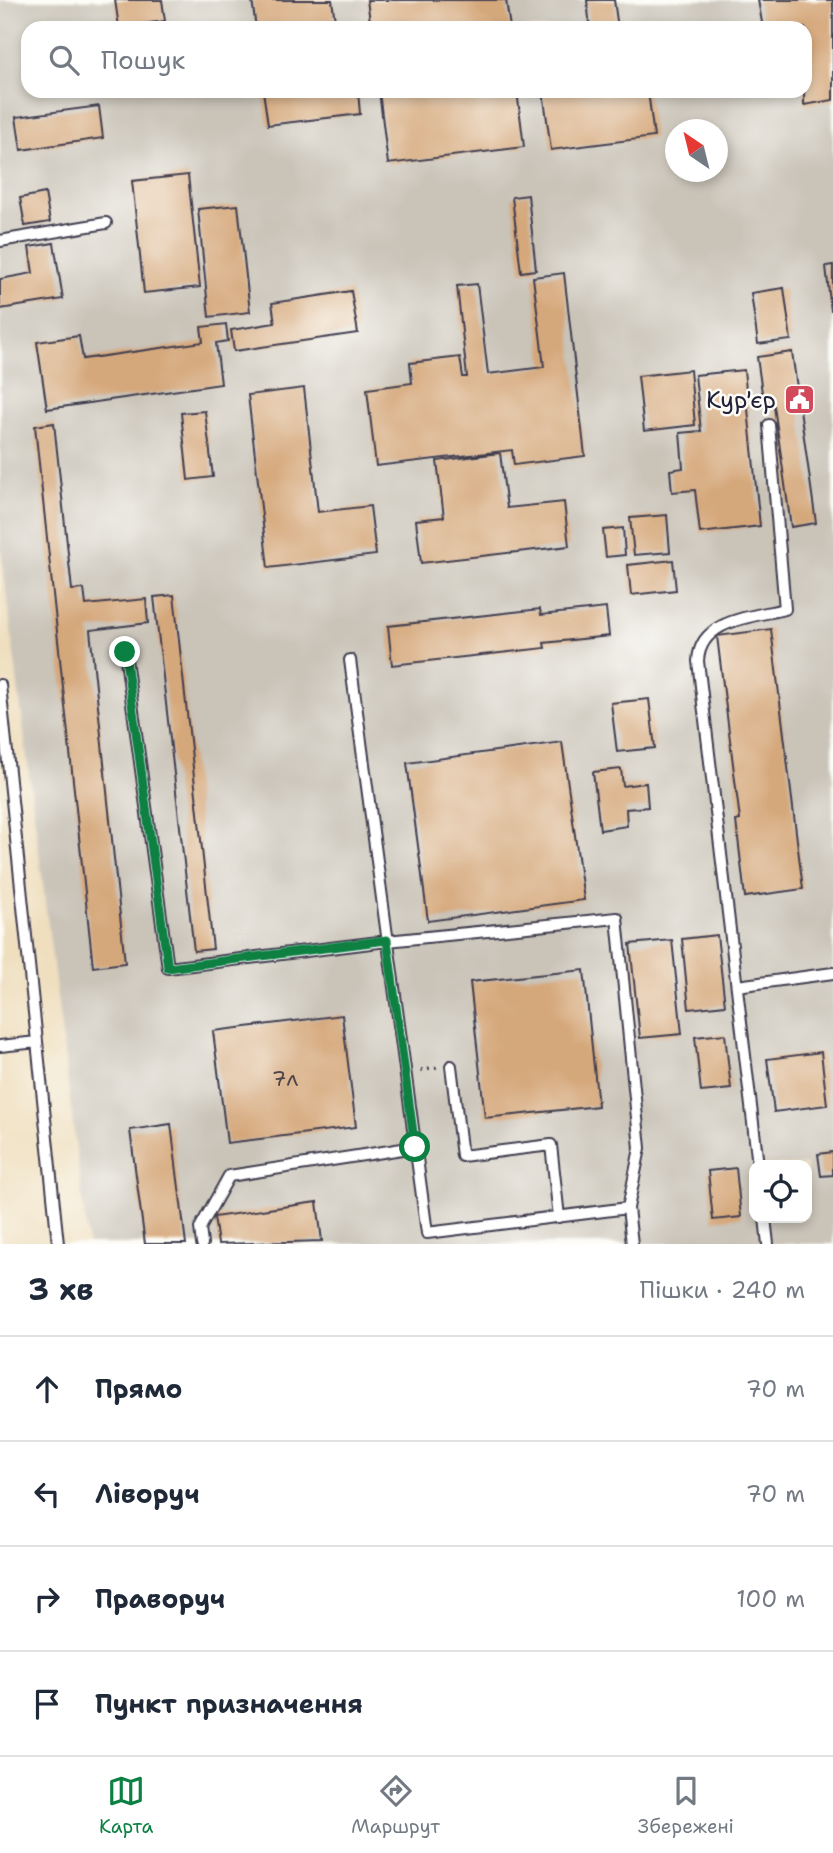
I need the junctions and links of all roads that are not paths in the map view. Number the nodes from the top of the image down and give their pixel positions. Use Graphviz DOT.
graph roads {
  1 [pos="106,223"];
  2 [pos="0,240"];
  3 [pos="769,425"];
  4 [pos="125,652"];
  5 [pos="350,660"];
  6 [pos="0,685"];
  7 [pos="387,940"];
  8 [pos="833,973"];
  9 [pos="737,986"];
  10 [pos="37,1042"];
  11 [pos="0,1046"];
  12 [pos="451,1066"];
  13 [pos="415,1147"];
  14 [pos="757,1160"];
  15 [pos="628,1208"];
  16 [pos="559,1217"];
  17 [pos="766,1223"];
  18 [pos="58,1244"];
  19 [pos="202,1244"];
  20 [pos="632,1244"];
  21 [pos="768,1244"];
  1 -- 2 [label="lane"];
  3 -- 9 [label="lane"];
  4 -- 7 [label="lane"];
  5 -- 7 [label="lane"];
  6 -- 10 [label="lane"];
  7 -- 13 [label="lane"];
  7 -- 15 [label="lane"];
  8 -- 9 [label="lane"];
  9 -- 14 [label="lane"];
  10 -- 11 [label="lane"];
  10 -- 18 [label="lane"];
  12 -- 16 [label="lane"];
  13 -- 16 [label="lane"];
  13 -- 19 [label="lane"];
  15 -- 16 [label="lane"];
  15 -- 20 [label="lane"];
  17 -- 21 [label="lane"];
}
